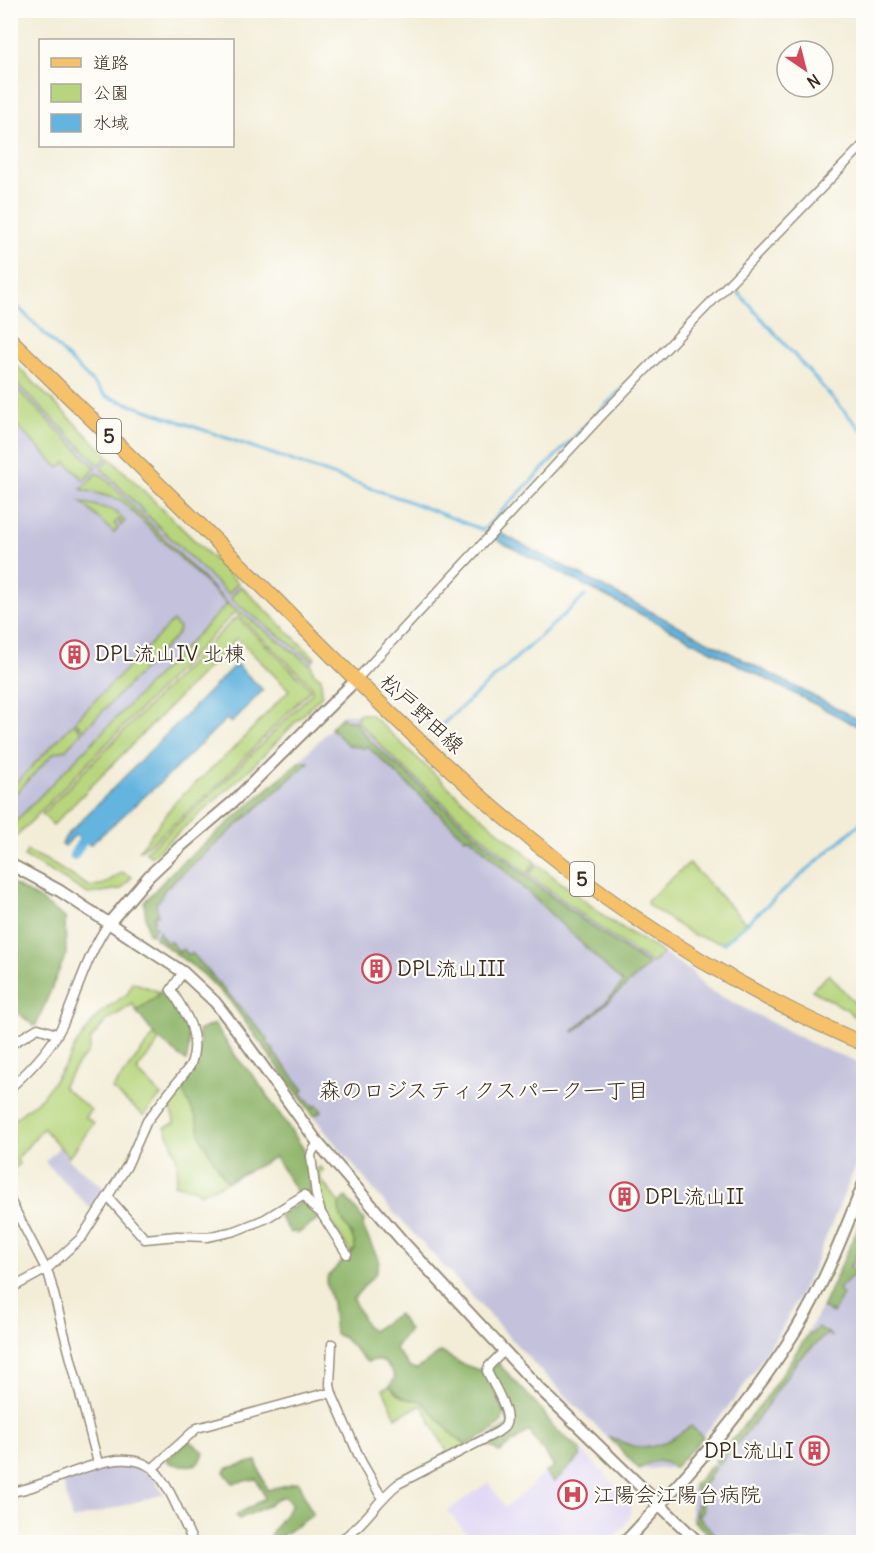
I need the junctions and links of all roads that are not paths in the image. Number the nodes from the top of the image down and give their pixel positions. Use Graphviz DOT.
graph roads {
  1 [pos="864,144"];
  2 [pos="10,339"];
  3 [pos="356,680"];
  4 [pos="10,864"];
  5 [pos="109,923"];
  6 [pos="183,972"];
  7 [pos="56,1035"];
  8 [pos="864,1044"];
  9 [pos="10,1045"];
  10 [pos="10,1088"];
  11 [pos="318,1143"];
  12 [pos="864,1183"];
  13 [pos="108,1197"];
  14 [pos="10,1200"];
  15 [pos="321,1213"];
  16 [pos="347,1254"];
  17 [pos="47,1269"];
  18 [pos="10,1289"];
  19 [pos="332,1344"];
  20 [pos="504,1351"];
  21 [pos="332,1394"];
  22 [pos="98,1464"];
  23 [pos="153,1468"];
  24 [pos="10,1492"];
  25 [pos="382,1498"];
  26 [pos="659,1505"];
  27 [pos="193,1542"];
  28 [pos="337,1542"];
  29 [pos="625,1542"];
  30 [pos="698,1542"];
  1 -- 3 [label="street"];
  2 -- 3 [label="main road, 松戸野田線 / 5"];
  3 -- 5 [label="street"];
  3 -- 8 [label="main road, 松戸野田線 / 5"];
  4 -- 5 [label="street"];
  5 -- 6 [label="street"];
  5 -- 7 [label="street"];
  6 -- 11 [label="street"];
  6 -- 13 [label="street"];
  7 -- 9 [label="street"];
  7 -- 10 [label="street"];
  11 -- 15 [label="street"];
  11 -- 20 [label="street"];
  12 -- 26 [label="street"];
  13 -- 15 [label="street"];
  13 -- 17 [label="street"];
  14 -- 17 [label="street"];
  15 -- 16 [label="street"];
  17 -- 18 [label="street"];
  17 -- 22 [label="street"];
  19 -- 21 [label="street"];
  20 -- 25 [label="street"];
  20 -- 26 [label="street"];
  21 -- 23 [label="street"];
  21 -- 25 [label="street"];
  22 -- 23 [label="street"];
  22 -- 24 [label="street"];
  23 -- 27 [label="street"];
  25 -- 28 [label="street"];
  26 -- 29 [label="street"];
  26 -- 30 [label="street"];
}
